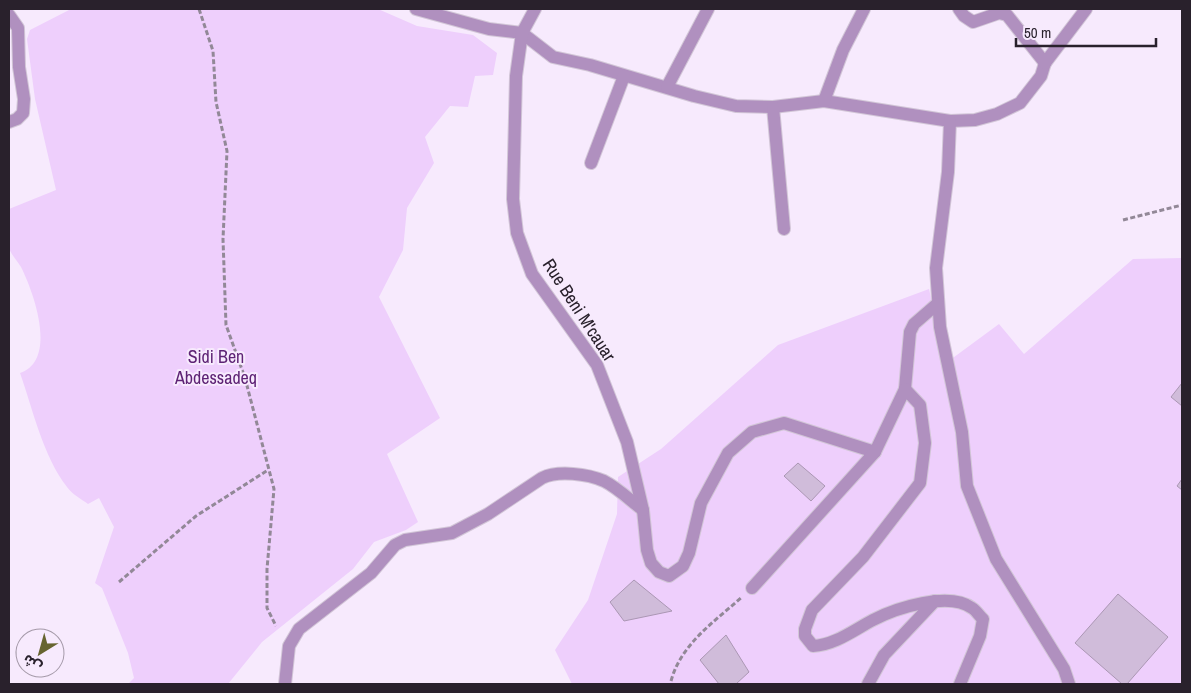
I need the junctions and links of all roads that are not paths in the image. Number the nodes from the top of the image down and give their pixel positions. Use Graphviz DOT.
graph roads {
  1 [pos="416,9"];
  2 [pos="535,9"];
  3 [pos="708,9"];
  4 [pos="864,9"];
  5 [pos="959,9"];
  6 [pos="1086,9"];
  7 [pos="9,15"];
  8 [pos="522,33"];
  9 [pos="1045,63"];
  10 [pos="624,76"];
  11 [pos="667,87"];
  12 [pos="824,101"];
  13 [pos="773,107"];
  14 [pos="950,121"];
  15 [pos="9,122"];
  16 [pos="591,163"];
  17 [pos="784,229"];
  18 [pos="937,304"];
  19 [pos="906,389"];
  20 [pos="875,452"];
  21 [pos="643,510"];
  22 [pos="752,588"];
  23 [pos="935,601"];
  24 [pos="285,684"];
  25 [pos="868,684"];
  26 [pos="960,684"];
  27 [pos="1069,684"];
  1 -- 8 [label="street"];
  2 -- 8 [label="street, Rue Beni M'cauar"];
  3 -- 11 [label="street"];
  4 -- 12 [label="street"];
  5 -- 9 [label="street"];
  6 -- 9 [label="street"];
  7 -- 15 [label="street"];
  8 -- 10 [label="street"];
  8 -- 21 [label="street, Rue Beni M'cauar"];
  9 -- 14 [label="street"];
  10 -- 11 [label="street"];
  10 -- 16 [label="street"];
  11 -- 13 [label="street"];
  12 -- 13 [label="street"];
  12 -- 14 [label="street"];
  13 -- 17 [label="street"];
  14 -- 18 [label="street"];
  18 -- 19 [label="street"];
  18 -- 27 [label="street"];
  19 -- 20 [label="street"];
  19 -- 23 [label="street"];
  20 -- 21 [label="street, Rue Beni M'cauar"];
  20 -- 22 [label="street"];
  21 -- 24 [label="street"];
  23 -- 25 [label="street"];
  23 -- 26 [label="street"];
}
